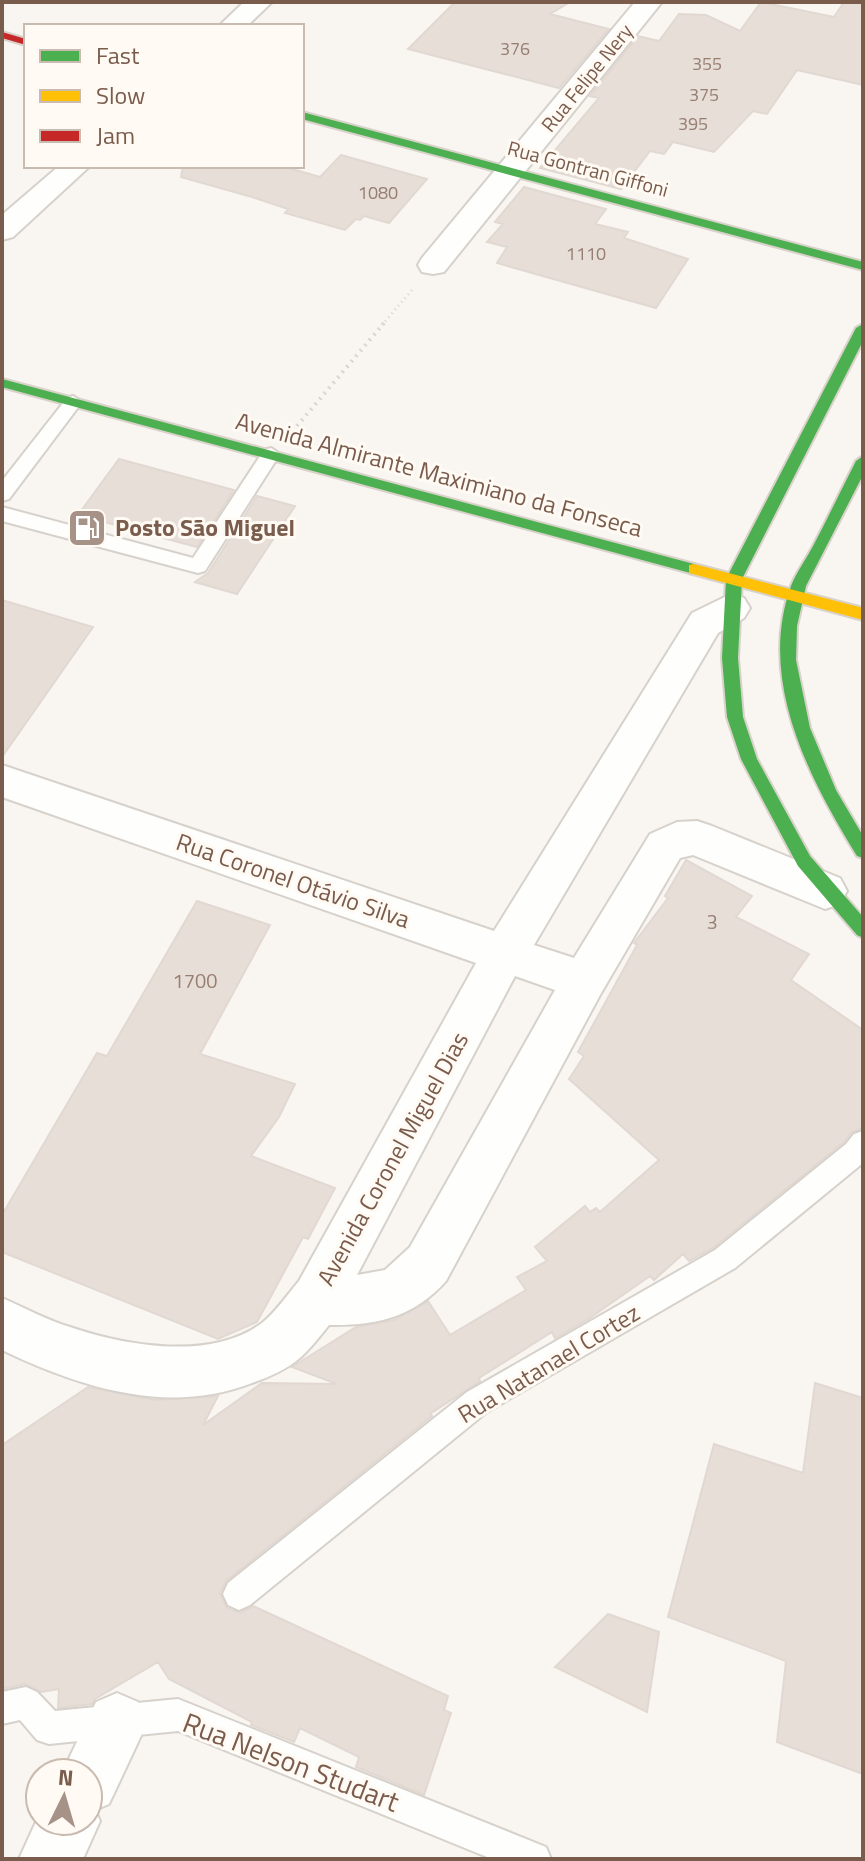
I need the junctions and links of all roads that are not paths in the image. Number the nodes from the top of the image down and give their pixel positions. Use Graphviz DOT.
graph roads {
  1 [pos="259,2"];
  2 [pos="649,2"];
  3 [pos="234,24"];
  4 [pos="2,35"];
  5 [pos="24,41"];
  6 [pos="304,116"];
  7 [pos="74,168"];
  8 [pos="511,171"];
  9 [pos="2,231"];
  10 [pos="433,265"];
  11 [pos="863,266"];
  12 [pos="863,328"];
  13 [pos="2,383"];
  14 [pos="73,402"];
  15 [pos="271,454"];
  16 [pos="863,461"];
  17 [pos="2,494"];
  18 [pos="2,514"];
  19 [pos="829,528"];
  20 [pos="852,534"];
  21 [pos="732,594"];
  22 [pos="795,596"];
  23 [pos="863,614"];
  24 [pos="2,781"];
  25 [pos="863,851"];
  26 [pos="825,891"];
  27 [pos="863,930"];
  28 [pos="505,953"];
  29 [pos="584,981"];
  30 [pos="863,1143"];
  31 [pos="317,1299"];
  32 [pos="2,1324"];
  33 [pos="239,1594"];
  34 [pos="2,1708"];
  35 [pos="117,1723"];
  36 [pos="101,1757"];
  37 [pos="61,1837"];
  38 [pos="50,1859"];
  39 [pos="534,1859"];
  1 -- 3 [label="street"];
  2 -- 8 [label="street, Rua Felipe Nery"];
  4 -- 5 [label="main road"];
  6 -- 8 [label="main road, Rua Gontran Giffoni"];
  7 -- 9 [label="street"];
  8 -- 10 [label="street, Rua Felipe Nery"];
  8 -- 11 [label="main road, Rua Gontran Giffoni"];
  12 -- 21 [label="main road, Avenida Coronel Miguel Dias"];
  13 -- 14 [label="main road, Avenida Almirante Maximiano da Fonseca"];
  14 -- 15 [label="main road, Avenida Almirante Maximiano da Fonseca"];
  14 -- 17 [label="lane"];
  15 -- 18 [label="lane"];
  15 -- 21 [label="main road, Avenida Almirante Maximiano da Fonseca"];
  16 -- 19 [label="main road"];
  19 -- 20 [label="main road"];
  19 -- 22 [label="main road"];
  21 -- 22 [label="main road, Avenida Almirante Maximiano da Fonseca"];
  21 -- 26 [label="main road, Avenida Coronel Miguel Dias"];
  21 -- 28 [label="street, Avenida Coronel Miguel Dias"];
  22 -- 23 [label="main road, Avenida Almirante Maximiano da Fonseca"];
  22 -- 25 [label="main road"];
  24 -- 28 [label="street, Rua Coronel Otávio Silva"];
  26 -- 27 [label="main road, Avenida Coronel Miguel Dias"];
  26 -- 29 [label="street, Avenida Coronel Miguel Dias"];
  28 -- 29 [label="street, Rua Coronel Otávio Silva"];
  28 -- 31 [label="street, Avenida Coronel Miguel Dias"];
  29 -- 31 [label="street, Avenida Coronel Miguel Dias"];
  30 -- 33 [label="lane, Rua Natanael Cortez"];
  31 -- 32 [label="street"];
  34 -- 35 [label="lane, Rua Nelson Studart"];
  35 -- 36 [label="street"];
  35 -- 39 [label="lane, Rua Nelson Studart"];
  37 -- 38 [label="street"];
}
